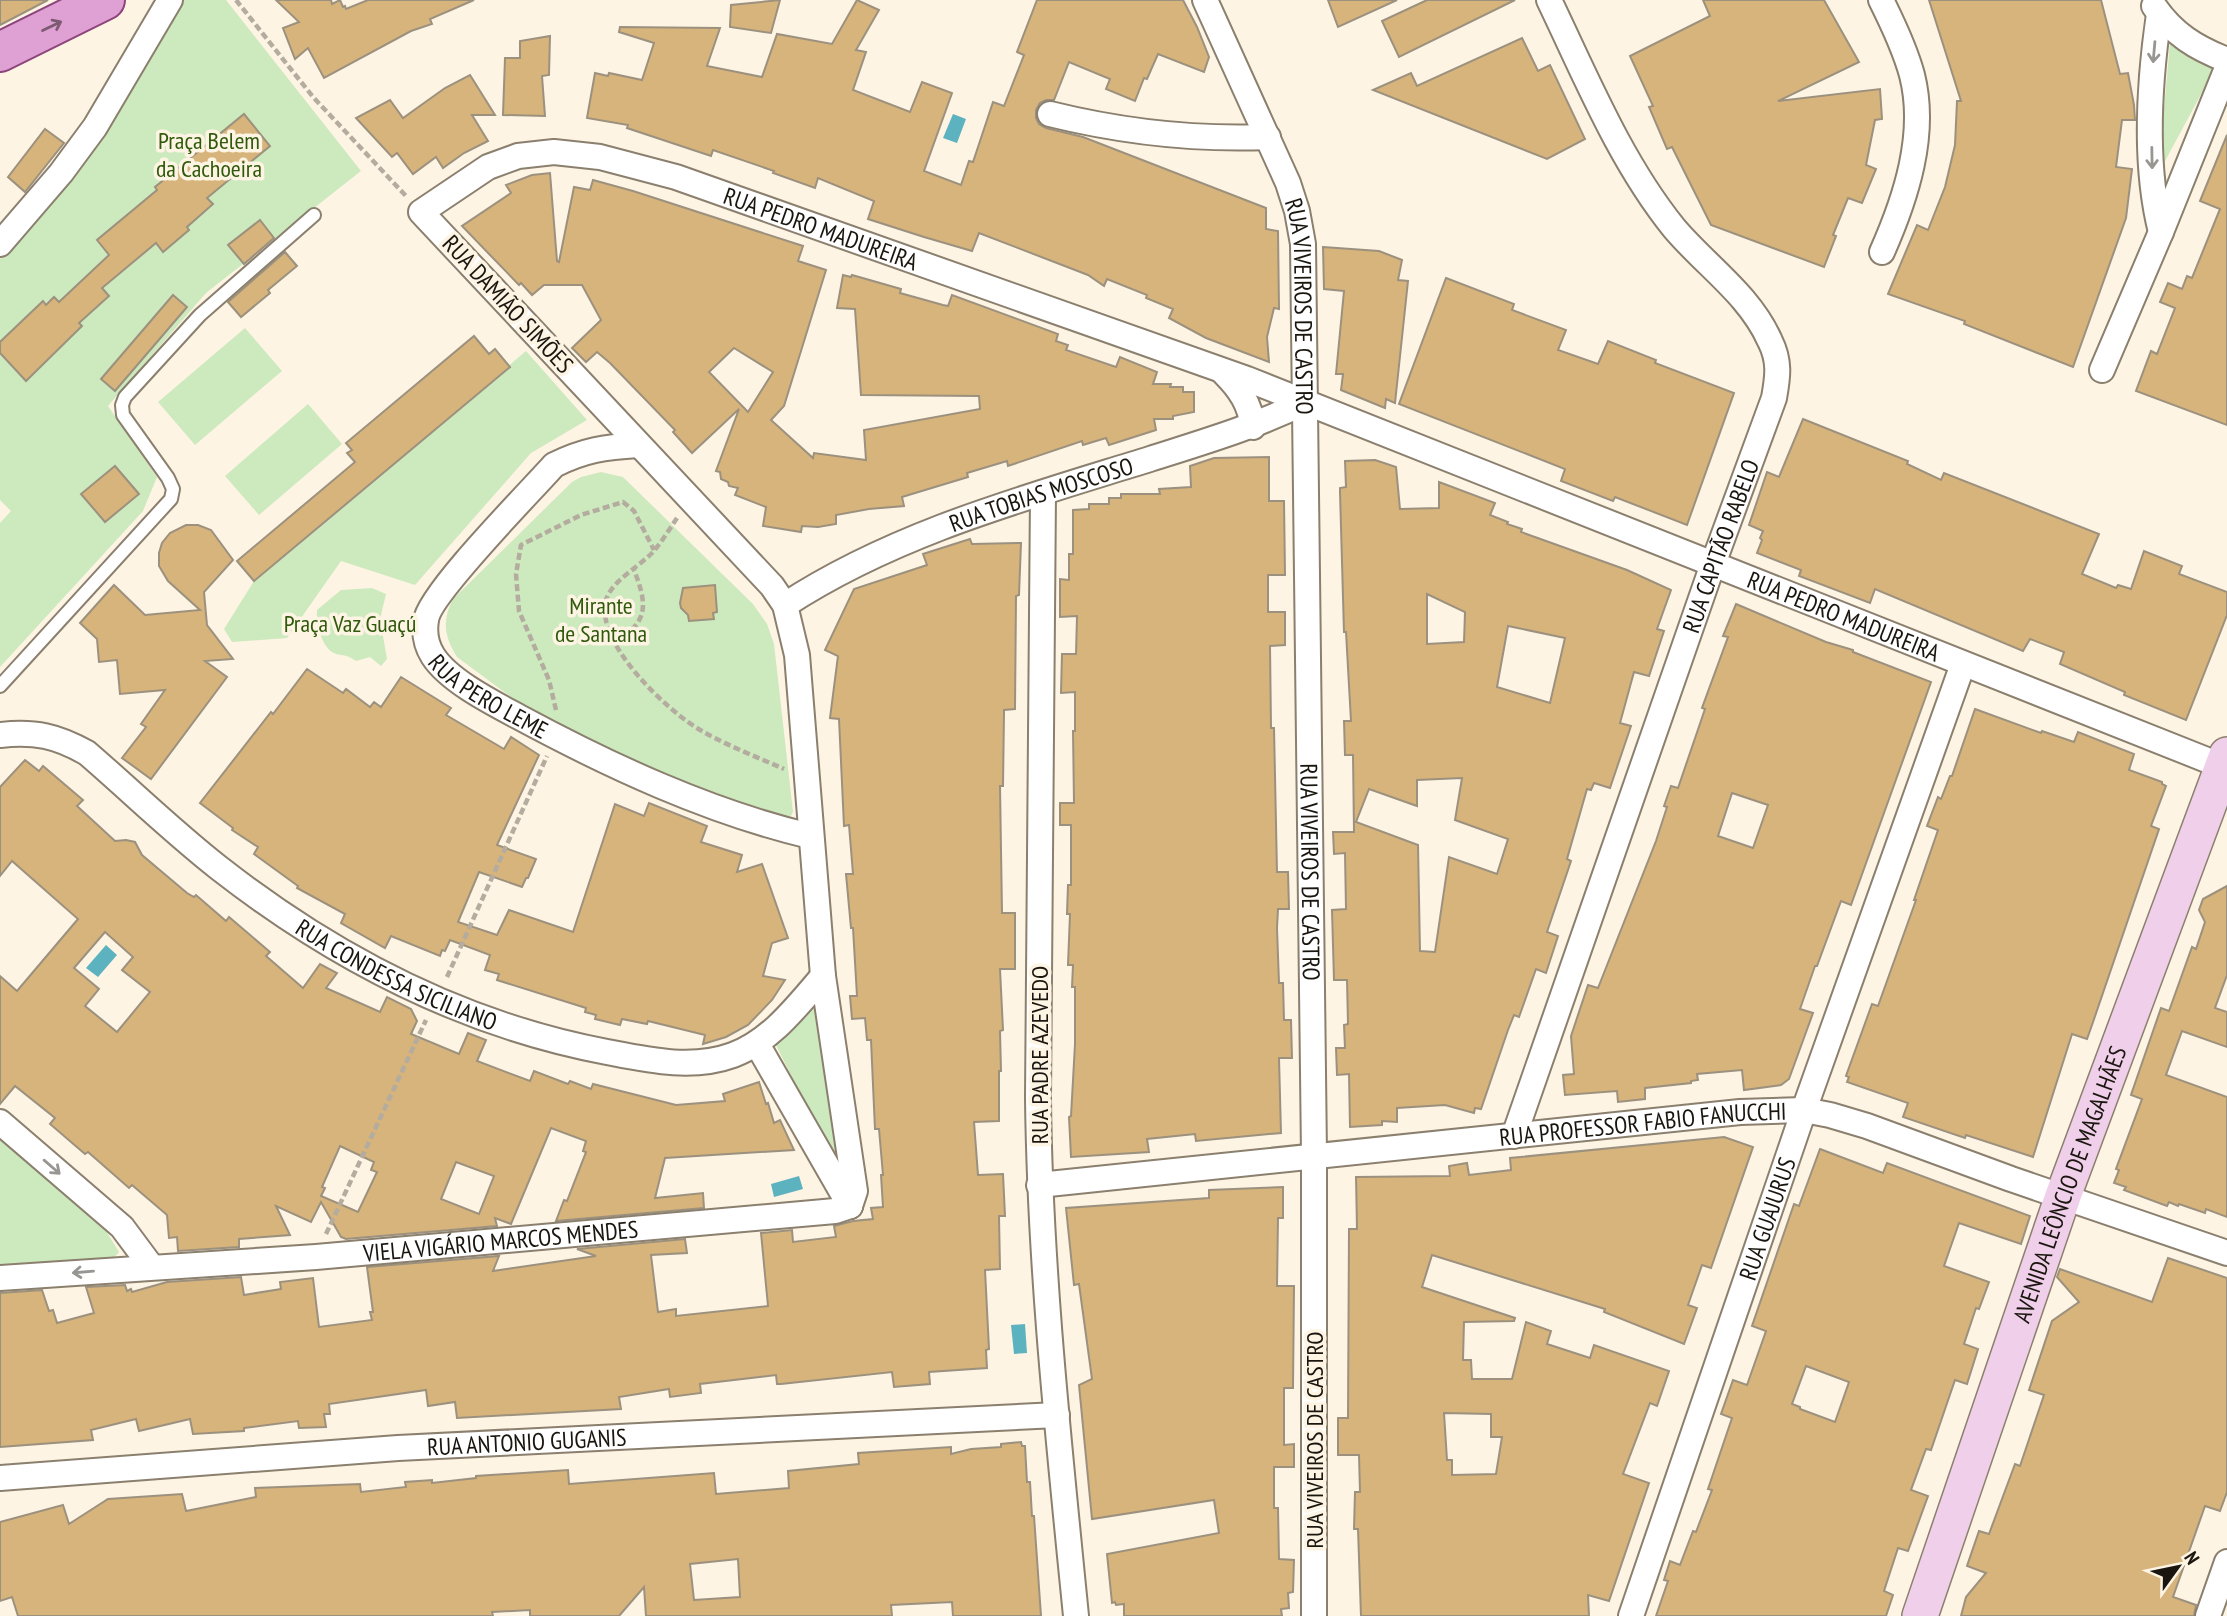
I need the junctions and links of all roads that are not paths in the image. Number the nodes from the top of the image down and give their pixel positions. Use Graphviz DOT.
graph roads {
  1 [pos="170,0"];
  2 [pos="1549,0"];
  3 [pos="1881,0"];
  4 [pos="94,2"];
  5 [pos="1201,3"];
  6 [pos="2155,7"];
  7 [pos="0,51"];
  8 [pos="2227,60"];
  9 [pos="2227,68"];
  10 [pos="1051,114"];
  11 [pos="1268,137"];
  12 [pos="421,212"];
  13 [pos="314,215"];
  14 [pos="2161,232"];
  15 [pos="0,244"];
  16 [pos="1882,252"];
  17 [pos="2102,370"];
  18 [pos="1224,372"];
  19 [pos="1305,402"];
  20 [pos="1253,427"];
  21 [pos="638,445"];
  22 [pos="1043,493"];
  23 [pos="1713,564"];
  24 [pos="785,605"];
  25 [pos="1963,664"];
  26 [pos="0,686"];
  27 [pos="0,735"];
  28 [pos="2226,763"];
  29 [pos="810,836"];
  30 [pos="823,976"];
  31 [pos="757,1044"];
  32 [pos="1804,1110"];
  33 [pos="0,1122"];
  34 [pos="1514,1136"];
  35 [pos="1314,1155"];
  36 [pos="1039,1185"];
  37 [pos="2063,1196"];
  38 [pos="849,1206"];
  39 [pos="2227,1253"];
  40 [pos="151,1266"];
  41 [pos="0,1278"];
  42 [pos="1057,1415"];
  43 [pos="0,1478"];
  44 [pos="2227,1562"];
  45 [pos="1076,1616"];
  46 [pos="1314,1616"];
  47 [pos="1631,1616"];
  48 [pos="1920,1616"];
  49 [pos="2208,1616"];
  1 -- 15 [label="street"];
  2 -- 23 [label="street, RUA CAPITÃO RABELO"];
  3 -- 16 [label="street"];
  7 -- 4 [label="main road, one-way"];
  5 -- 11 [label="street, RUA VIVEIROS DE CASTRO"];
  6 -- 8 [label="street"];
  6 -- 14 [label="street, one-way"];
  9 -- 14 [label="street"];
  10 -- 11 [label="street"];
  11 -- 19 [label="street, RUA VIVEIROS DE CASTRO"];
  12 -- 18 [label="street, RUA PEDRO MADUREIRA"];
  12 -- 21 [label="street, RUA DAMIÃO SIMÕES"];
  13 -- 26 [label="lane"];
  14 -- 17 [label="street"];
  18 -- 19 [label="street, RUA PEDRO MADUREIRA"];
  18 -- 20 [label="street"];
  19 -- 20 [label="street, RUA TOBIAS MOSCOSO"];
  19 -- 23 [label="street, RUA PEDRO MADUREIRA"];
  19 -- 35 [label="street, RUA VIVEIROS DE CASTRO"];
  20 -- 22 [label="street, RUA TOBIAS MOSCOSO"];
  21 -- 24 [label="street, RUA DAMIÃO SIMÕES"];
  21 -- 29 [label="street, RUA PERO LEME"];
  22 -- 24 [label="street, RUA TOBIAS MOSCOSO"];
  22 -- 36 [label="street, RUA PADRE AZEVEDO"];
  23 -- 25 [label="street, RUA PEDRO MADUREIRA"];
  23 -- 34 [label="street, RUA CAPITÃO RABELO"];
  24 -- 29 [label="street"];
  25 -- 28 [label="street, RUA PEDRO MADUREIRA"];
  25 -- 32 [label="street, RUA GUAJURUS"];
  27 -- 31 [label="street, RUA CONDESSA SICILIANO"];
  28 -- 37 [label="main road, AVENIDA LEÔNCIO DE MAGALHÃES"];
  29 -- 30 [label="street"];
  30 -- 31 [label="street, RUA CONDESSA SICILIANO"];
  30 -- 38 [label="street"];
  31 -- 38 [label="street"];
  32 -- 34 [label="street, RUA PROFESSOR FABIO FANUCCHI"];
  32 -- 37 [label="street, RUA PROFESSOR FABIO FANUCCHI"];
  32 -- 47 [label="street, RUA GUAJURUS"];
  33 -- 40 [label="street, one-way"];
  34 -- 35 [label="street, RUA PROFESSOR FABIO FANUCCHI"];
  35 -- 36 [label="street, RUA PROFESSOR FABIO FANUCCHI"];
  35 -- 46 [label="street, RUA VIVEIROS DE CASTRO"];
  36 -- 42 [label="street, RUA PADRE AZEVEDO"];
  37 -- 39 [label="street, RUA PROFESSOR FABIO FANUCCHI"];
  37 -- 48 [label="main road, AVENIDA LEÔNCIO DE MAGALHÃES"];
  38 -- 40 [label="street, VIELA VIGÁRIO MARCOS MENDES"];
  40 -- 41 [label="street, VIELA VIGÁRIO MARCOS MENDES, one-way"];
  42 -- 43 [label="street, RUA ANTONIO GUGANIS"];
  42 -- 45 [label="street, RUA PADRE AZEVEDO"];
  44 -- 49 [label="street"];
}
